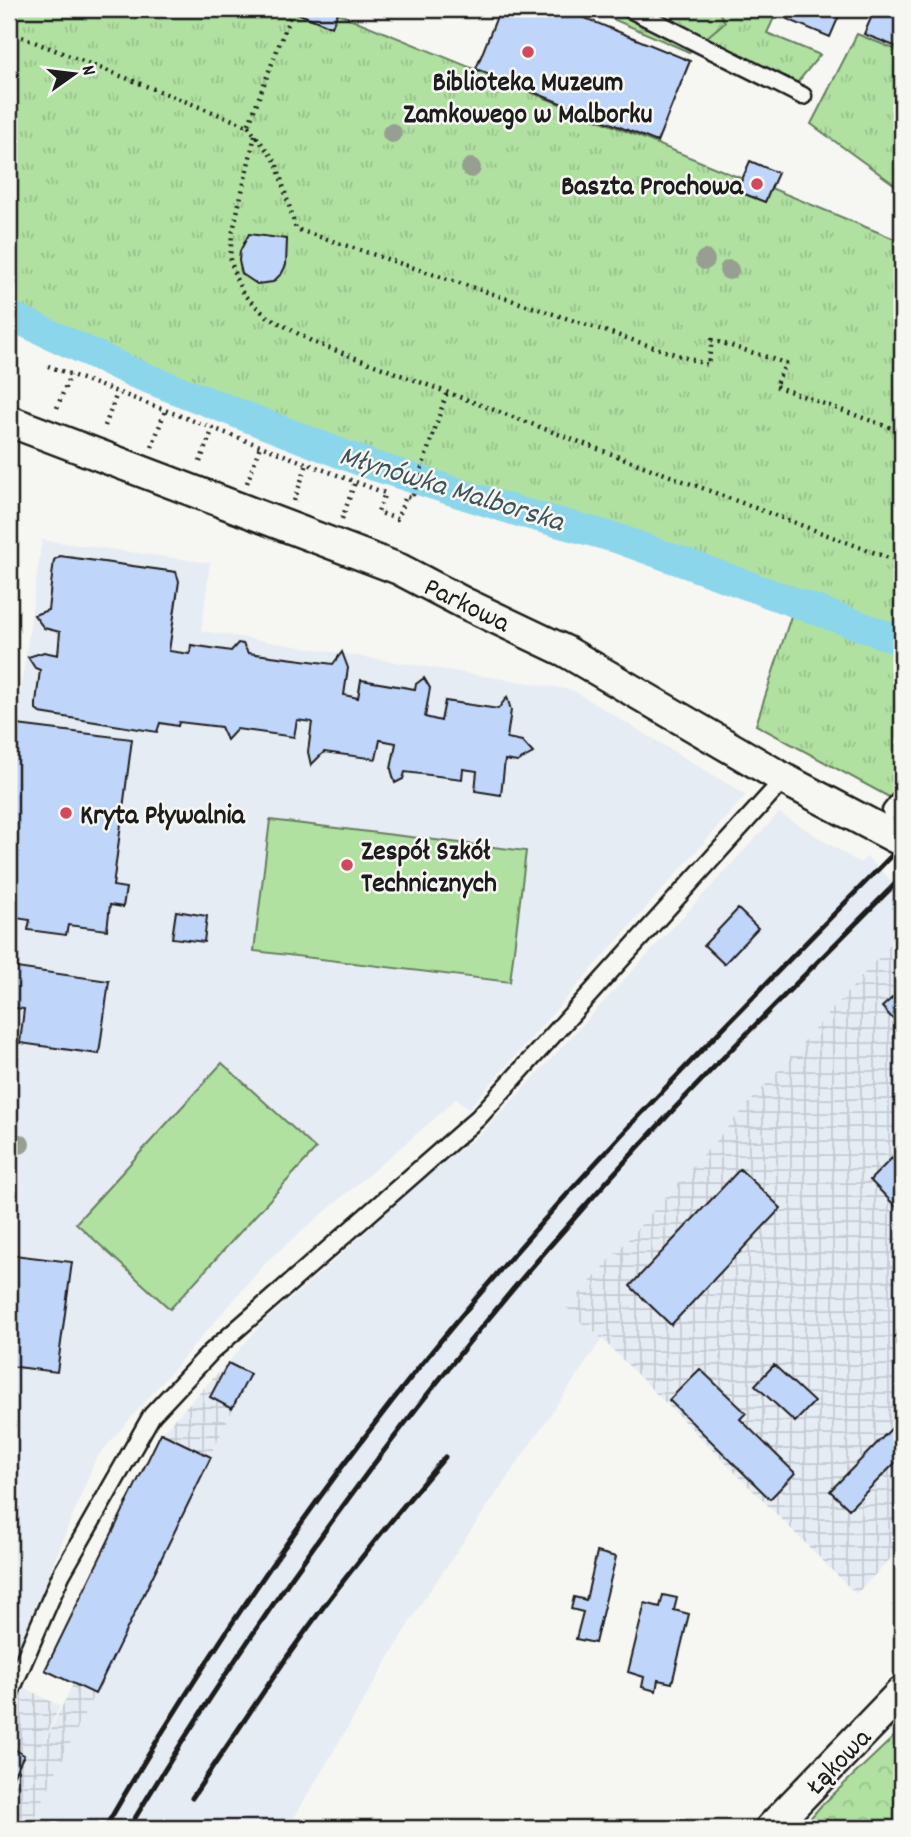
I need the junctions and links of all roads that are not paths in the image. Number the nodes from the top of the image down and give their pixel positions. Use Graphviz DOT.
graph roads {
  1 [pos="631,9"];
  2 [pos="803,96"];
  3 [pos="9,421"];
  4 [pos="784,779"];
  5 [pos="902,797"];
  6 [pos="891,811"];
  7 [pos="902,841"];
  8 [pos="902,1692"];
  9 [pos="9,1695"];
  10 [pos="771,1828"];
  1 -- 2 [label="lane"];
  3 -- 4 [label="street, Parkowa"];
  4 -- 7 [label="street, Parkowa"];
  4 -- 9 [label="lane"];
  5 -- 6 [label="lane"];
  8 -- 10 [label="street, Łąkowa"];
}
